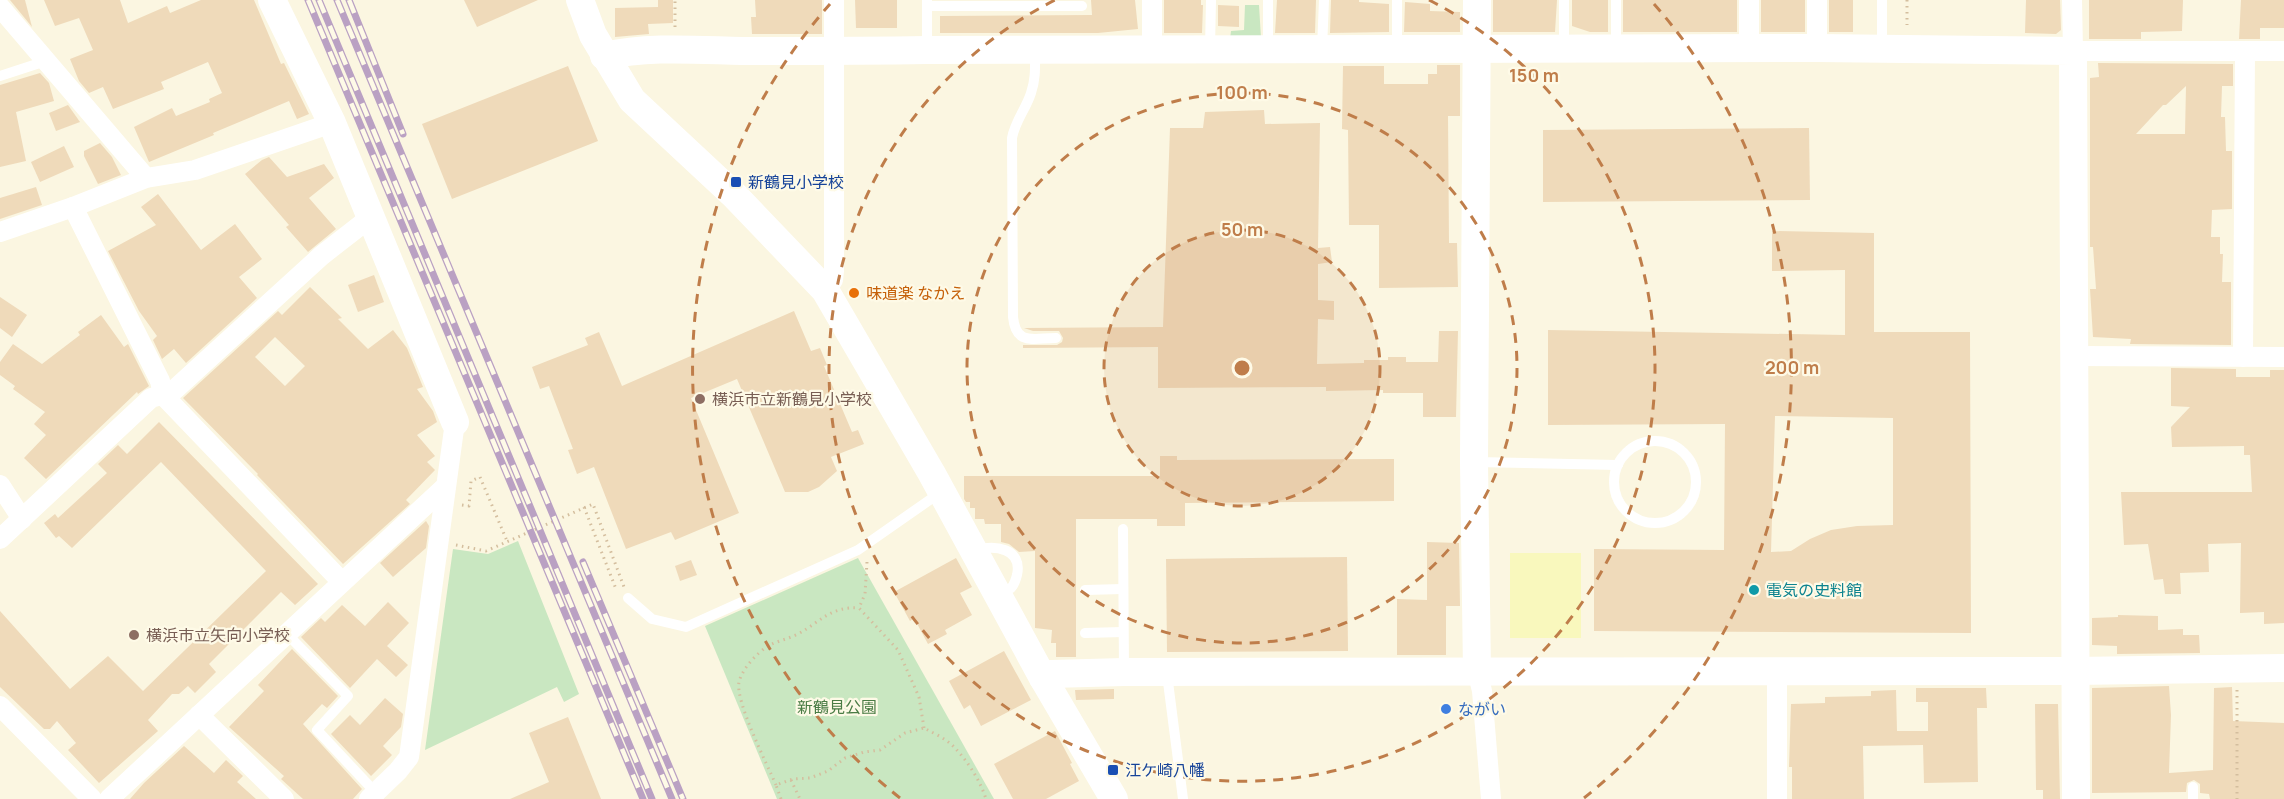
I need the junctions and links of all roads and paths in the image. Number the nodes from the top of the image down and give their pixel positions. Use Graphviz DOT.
graph roads {
  1 [pos="273,0"];
  2 [pos="580,0"];
  3 [pos="834,0"];
  4 [pos="1152,0"];
  5 [pos="1210,0"];
  6 [pos="1268,0"];
  7 [pos="1324,0"];
  8 [pos="1397,0"];
  9 [pos="1477,0"];
  10 [pos="1564,0"];
  11 [pos="1616,0"];
  12 [pos="1749,0"];
  13 [pos="1816,0"];
  14 [pos="1882,0"];
  15 [pos="2072,0"];
  16 [pos="927,3"];
  17 [pos="1082,6"];
  18 [pos="0,7"];
  19 [pos="1476,48"];
  20 [pos="1564,48"];
  21 [pos="1817,48"];
  22 [pos="1152,49"];
  23 [pos="1210,49"];
  24 [pos="1268,49"];
  25 [pos="1322,49"];
  26 [pos="1396,49"];
  27 [pos="1616,49"];
  28 [pos="1749,49"];
  29 [pos="1882,49"];
  30 [pos="927,50"];
  31 [pos="1035,50"];
  32 [pos="2073,51"];
  33 [pos="2284,51"];
  34 [pos="834,52"];
  35 [pos="2245,52"];
  36 [pos="604,56"];
  37 [pos="46,61"];
  38 [pos="0,76"];
  39 [pos="332,123"];
  40 [pos="146,178"];
  41 [pos="73,207"];
  42 [pos="372,219"];
  43 [pos="0,232"];
  44 [pos="825,290"];
  45 [pos="1056,338"];
  46 [pos="2074,356"];
  47 [pos="2243,357"];
  48 [pos="2284,357"];
  49 [pos="163,395"];
  50 [pos="455,422"];
  51 [pos="1474,462"];
  52 [pos="1618,465"];
  53 [pos="0,485"];
  54 [pos="446,486"];
  55 [pos="941,491"];
  56 [pos="469,506"];
  57 [pos="584,507"];
  58 [pos="22,519"];
  59 [pos="1123,529"];
  60 [pos="0,539"];
  61 [pos="507,541"];
  62 [pos="453,545"];
  63 [pos="866,546"];
  64 [pos="342,582"];
  65 [pos="1123,589"];
  66 [pos="1085,590"];
  67 [pos="628,598"];
  68 [pos="859,608"];
  69 [pos="1123,632"];
  70 [pos="286,633"];
  71 [pos="1085,633"];
  72 [pos="2237,668"];
  73 [pos="2284,668"];
  74 [pos="1477,670"];
  75 [pos="1777,670"];
  76 [pos="2074,671"];
  77 [pos="1124,672"];
  78 [pos="1167,673"];
  79 [pos="1043,678"];
  80 [pos="0,706"];
  81 [pos="199,715"];
  82 [pos="924,728"];
  83 [pos="791,780"];
  84 [pos="776,785"];
  85 [pos="2193,787"];
  86 [pos="275,796"];
  87 [pos="372,796"];
  88 [pos="92,799"];
  89 [pos="109,799"];
  90 [pos="781,799"];
  91 [pos="800,799"];
  92 [pos="986,799"];
  93 [pos="1114,799"];
  94 [pos="1183,799"];
  95 [pos="1491,799"];
  96 [pos="1777,799"];
  97 [pos="2076,799"];
  98 [pos="2193,799"];
  99 [pos="2237,799"];
  1 -- 39 [label="street"];
  2 -- 36 [label="street"];
  3 -- 34 [label="street"];
  4 -- 22 [label="street"];
  5 -- 23 [label="lane"];
  6 -- 24 [label="lane"];
  7 -- 25 [label="lane"];
  8 -- 26 [label="lane"];
  9 -- 19 [label="street"];
  10 -- 20 [label="lane"];
  11 -- 27 [label="lane"];
  12 -- 28 [label="street"];
  13 -- 21 [label="street"];
  14 -- 29 [label="lane"];
  15 -- 32 [label="street"];
  16 -- 17 [label="lane"];
  16 -- 30 [label="lane"];
  18 -- 37 [label="street"];
  19 -- 20 [label="street"];
  19 -- 26 [label="street"];
  19 -- 51 [label="street"];
  20 -- 27 [label="street"];
  21 -- 28 [label="street"];
  21 -- 29 [label="street"];
  22 -- 23 [label="street"];
  22 -- 31 [label="street"];
  23 -- 24 [label="street"];
  24 -- 25 [label="street"];
  25 -- 26 [label="street"];
  27 -- 28 [label="street"];
  29 -- 32 [label="street"];
  30 -- 31 [label="street"];
  30 -- 34 [label="street"];
  31 -- 45 [label="lane"];
  32 -- 35 [label="street"];
  32 -- 46 [label="street"];
  33 -- 35 [label="street"];
  34 -- 36 [label="street"];
  34 -- 44 [label="street"];
  35 -- 47 [label="street"];
  36 -- 44 [label="street"];
  37 -- 38 [label="lane"];
  37 -- 40 [label="street"];
  39 -- 40 [label="street"];
  39 -- 42 [label="street"];
  40 -- 41 [label="street"];
  41 -- 43 [label="street"];
  41 -- 49 [label="street"];
  42 -- 49 [label="street"];
  42 -- 50 [label="street"];
  44 -- 55 [label="street"];
  46 -- 47 [label="street"];
  46 -- 76 [label="street"];
  47 -- 48 [label="street"];
  49 -- 58 [label="street"];
  49 -- 64 [label="street"];
  50 -- 54 [label="street"];
  51 -- 52 [label="lane"];
  51 -- 74 [label="street"];
  52 -- 52 [label="lane"];
  53 -- 58 [label="street"];
  54 -- 64 [label="street"];
  54 -- 87 [label="street"];
  55 -- 63 [label="lane"];
  55 -- 79 [label="street"];
  56 -- 61 [label="path"];
  57 -- 61 [label="path"];
  57 -- 67 [label="path"];
  57 -- 67 [label="path"];
  58 -- 60 [label="street"];
  59 -- 65 [label="lane"];
  61 -- 62 [label="path"];
  63 -- 67 [label="lane"];
  63 -- 68 [label="path"];
  64 -- 70 [label="street"];
  65 -- 66 [label="lane"];
  65 -- 69 [label="lane"];
  68 -- 82 [label="path"];
  68 -- 84 [label="path"];
  69 -- 71 [label="lane"];
  69 -- 77 [label="lane"];
  70 -- 81 [label="street"];
  70 -- 87 [label="lane"];
  72 -- 73 [label="street"];
  72 -- 76 [label="street"];
  72 -- 99 [label="path"];
  74 -- 75 [label="street"];
  74 -- 78 [label="street"];
  74 -- 95 [label="street"];
  75 -- 76 [label="street"];
  75 -- 96 [label="street"];
  76 -- 97 [label="street"];
  77 -- 78 [label="street"];
  77 -- 79 [label="street"];
  78 -- 94 [label="lane"];
  79 -- 93 [label="street"];
  80 -- 88 [label="street"];
  81 -- 86 [label="street"];
  81 -- 89 [label="street"];
  82 -- 83 [label="path"];
  82 -- 92 [label="path"];
  83 -- 84 [label="path"];
  83 -- 91 [label="path"];
  84 -- 90 [label="path"];
  85 -- 98 [label="lane"];
}
